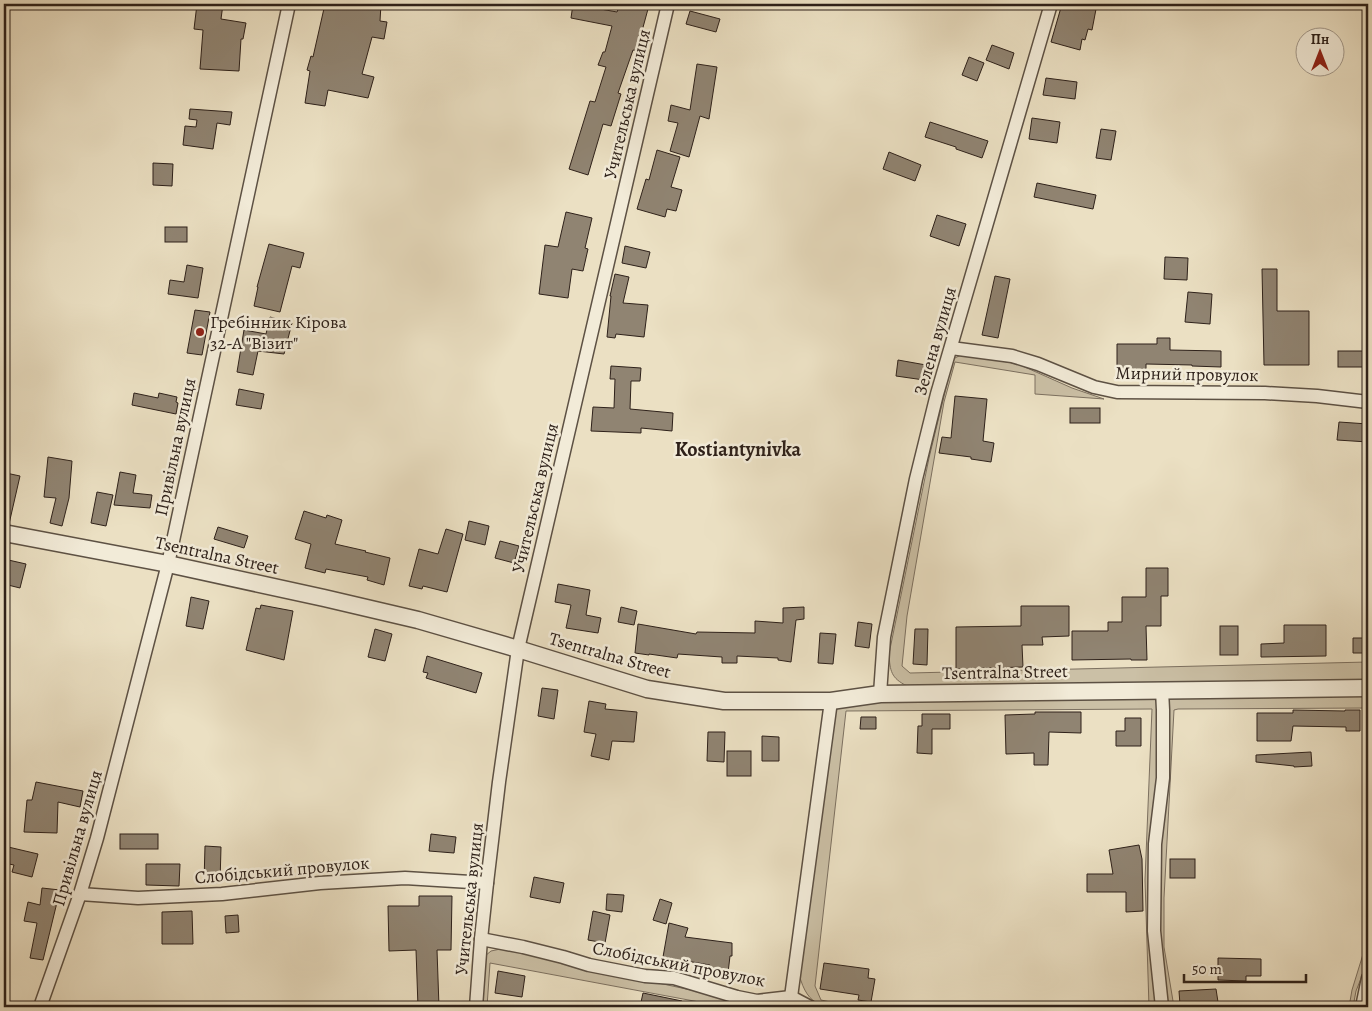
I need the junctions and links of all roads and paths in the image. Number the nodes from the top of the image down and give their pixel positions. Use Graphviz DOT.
graph roads {
  1 [pos="289,4"];
  2 [pos="668,4"];
  3 [pos="1051,4"];
  4 [pos="951,348"];
  5 [pos="1368,402"];
  6 [pos="4,533"];
  7 [pos="168,564"];
  8 [pos="518,649"];
  9 [pos="1368,688"];
  10 [pos="1162,690"];
  11 [pos="880,694"];
  12 [pos="831,702"];
  13 [pos="487,883"];
  14 [pos="80,894"];
  15 [pos="481,939"];
  16 [pos="1368,978"];
  17 [pos="791,997"];
  18 [pos="40,1007"];
  19 [pos="476,1007"];
  20 [pos="810,1007"];
  21 [pos="1162,1007"];
  22 [pos="1362,1007"];
  1 -- 7 [label="street, Привільна вулиця"];
  2 -- 8 [label="street, Учительська вулиця"];
  3 -- 4 [label="street, Зелена вулиця"];
  4 -- 5 [label="street, Мирний провулок"];
  4 -- 11 [label="street, Зелена вулиця"];
  6 -- 7 [label="street, Tsentralna Street"];
  7 -- 8 [label="street, Tsentralna Street"];
  7 -- 14 [label="street, Привільна вулиця"];
  8 -- 12 [label="street, Tsentralna Street"];
  8 -- 13 [label="street, Учительська вулиця"];
  9 -- 10 [label="street, Tsentralna Street"];
  10 -- 11 [label="street, Tsentralna Street"];
  10 -- 21 [label="street"];
  11 -- 12 [label="street, Tsentralna Street"];
  12 -- 17 [label="street"];
  13 -- 14 [label="street, Слобідський провулок"];
  13 -- 15 [label="street, Учительська вулиця"];
  14 -- 18 [label="street, Привільна вулиця"];
  15 -- 17 [label="street, Слобідський провулок"];
  15 -- 19 [label="street, Учительська вулиця"];
  16 -- 22 [label="street"];
  17 -- 20 [label="street"];
}
